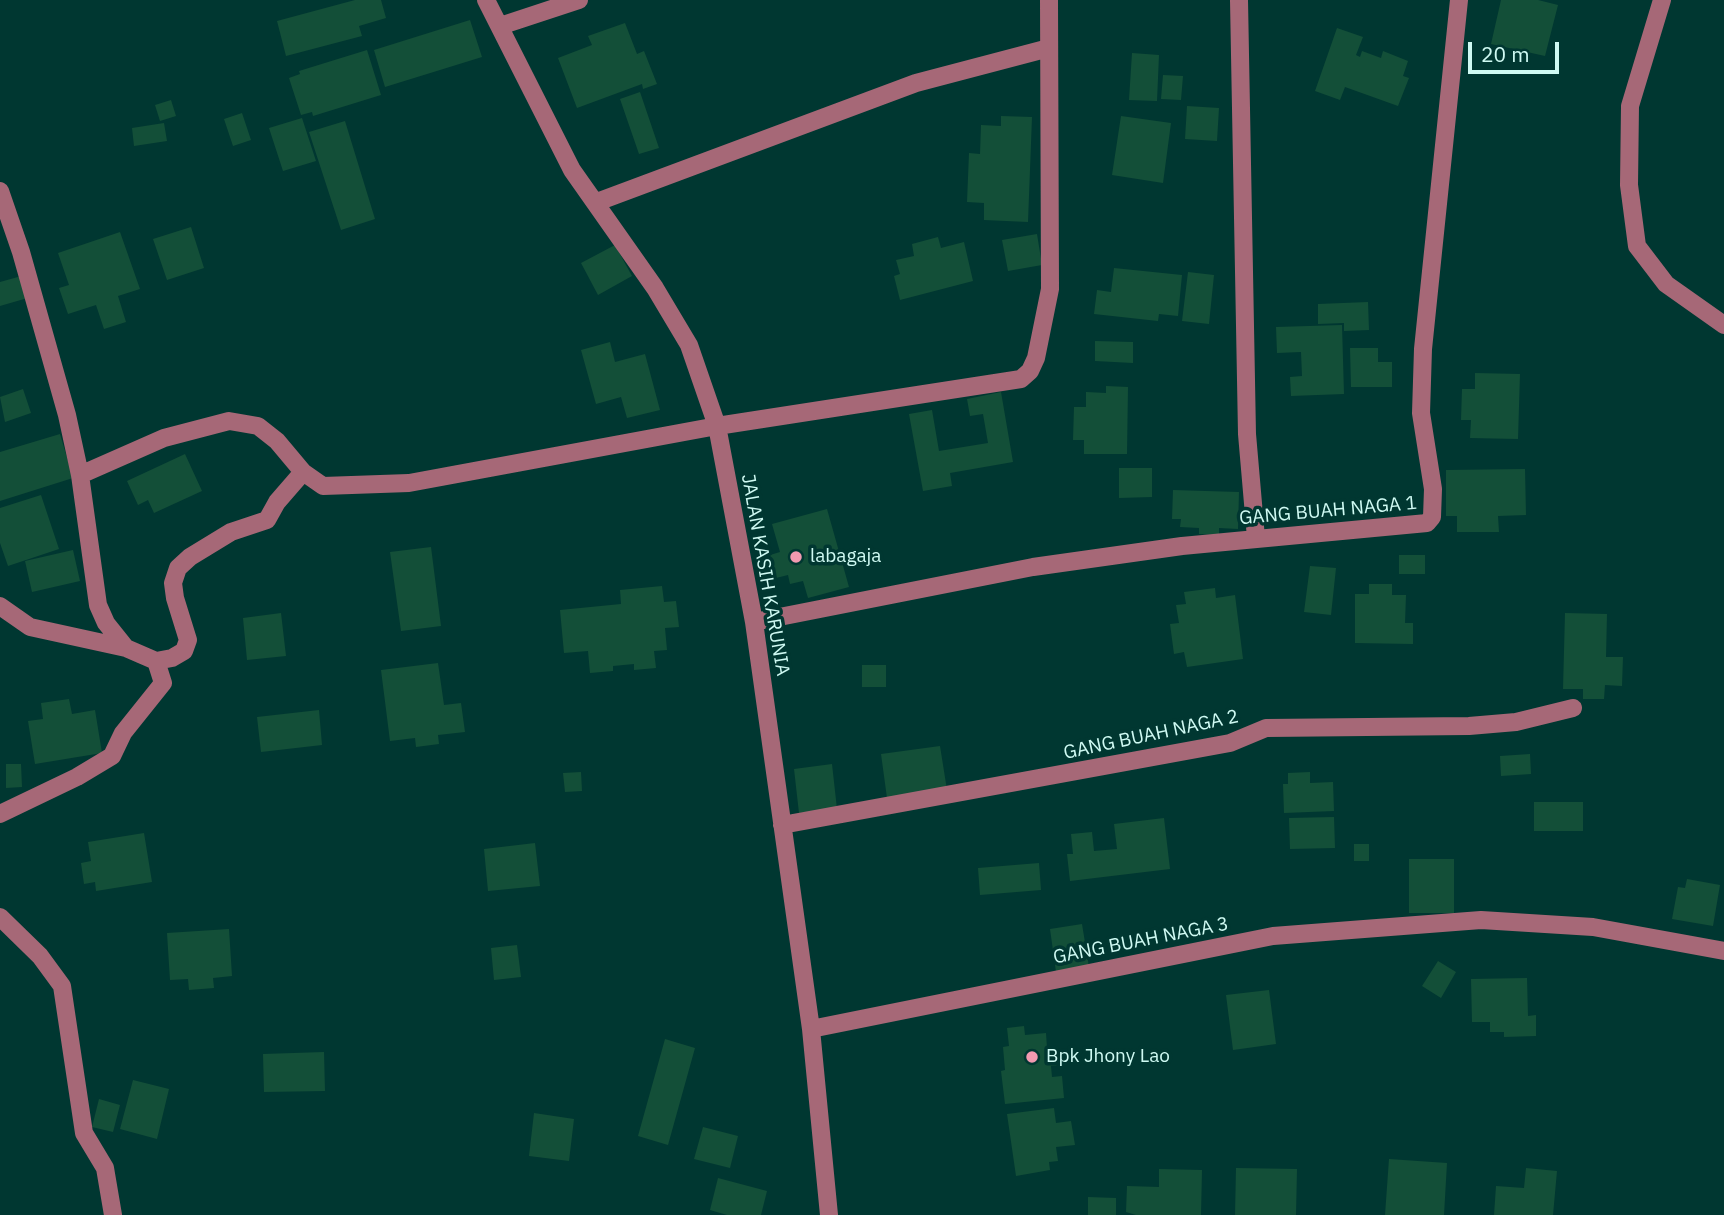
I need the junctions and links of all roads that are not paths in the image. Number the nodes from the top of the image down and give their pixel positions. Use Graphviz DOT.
graph roads {
  1 [pos="486,0"];
  2 [pos="579,0"];
  3 [pos="1049,0"];
  4 [pos="1239,0"];
  5 [pos="1459,0"];
  6 [pos="1662,0"];
  7 [pos="500,26"];
  8 [pos="1049,48"];
  9 [pos="0,191"];
  10 [pos="597,202"];
  11 [pos="1724,325"];
  12 [pos="717,426"];
  13 [pos="303,472"];
  14 [pos="80,475"];
  15 [pos="1256,538"];
  16 [pos="0,606"];
  17 [pos="754,622"];
  18 [pos="126,648"];
  19 [pos="156,661"];
  20 [pos="1573,708"];
  21 [pos="0,814"];
  22 [pos="782,825"];
  23 [pos="0,917"];
  24 [pos="1724,951"];
  25 [pos="811,1028"];
  26 [pos="113,1215"];
  27 [pos="829,1215"];
  1 -- 7 [label="street, JALAN KASIH KARUNIA"];
  2 -- 7 [label="street"];
  3 -- 8 [label="street"];
  4 -- 15 [label="street"];
  5 -- 15 [label="street, GANG BUAH NAGA 1"];
  6 -- 11 [label="street"];
  7 -- 10 [label="street, JALAN KASIH KARUNIA"];
  8 -- 10 [label="street"];
  8 -- 12 [label="street"];
  9 -- 14 [label="street"];
  10 -- 12 [label="street, JALAN KASIH KARUNIA"];
  12 -- 13 [label="street"];
  12 -- 17 [label="street, JALAN KASIH KARUNIA"];
  13 -- 14 [label="street"];
  13 -- 19 [label="street"];
  14 -- 18 [label="street"];
  15 -- 17 [label="street, GANG BUAH NAGA 1"];
  16 -- 18 [label="street"];
  17 -- 22 [label="street, JALAN KASIH KARUNIA"];
  18 -- 19 [label="street"];
  19 -- 21 [label="street"];
  20 -- 22 [label="street, GANG BUAH NAGA 2"];
  22 -- 25 [label="street, JALAN KASIH KARUNIA"];
  23 -- 26 [label="street"];
  24 -- 25 [label="street, GANG BUAH NAGA 3"];
  25 -- 27 [label="street, JALAN KASIH KARUNIA"];
}
